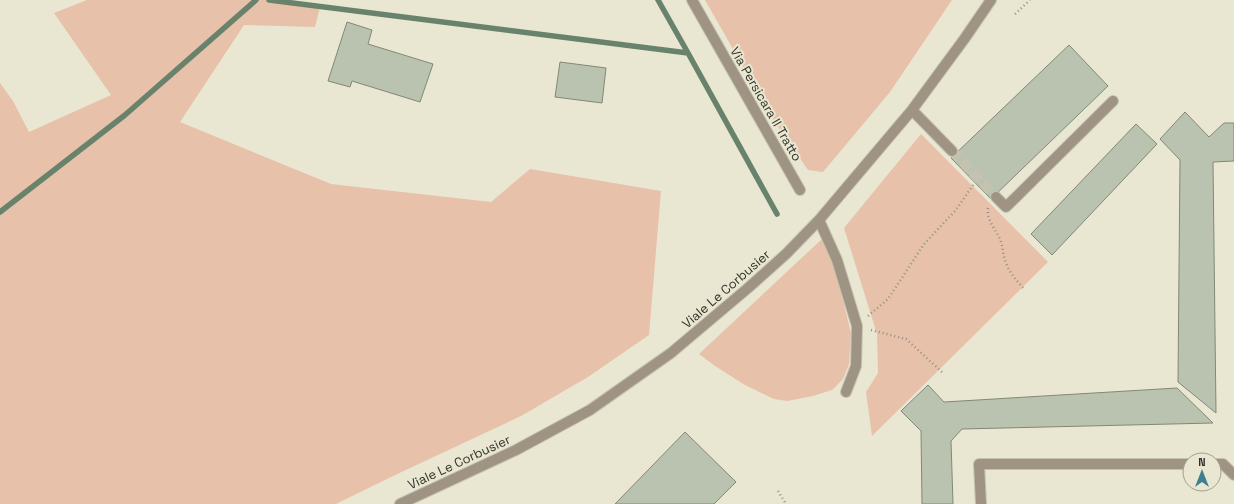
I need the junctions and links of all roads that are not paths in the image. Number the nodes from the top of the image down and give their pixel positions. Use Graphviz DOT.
graph roads {
  1 [pos="692,0"];
  2 [pos="991,0"];
  3 [pos="1113,101"];
  4 [pos="912,110"];
  5 [pos="952,151"];
  6 [pos="800,190"];
  7 [pos="996,197"];
  8 [pos="819,220"];
  9 [pos="846,392"];
  10 [pos="1182,464"];
  11 [pos="1222,464"];
  12 [pos="1234,475"];
  13 [pos="400,504"];
  14 [pos="981,504"];
  1 -- 6 [label="street, Via Persicara II Tratto"];
  2 -- 4 [label="street, Viale Le Corbusier"];
  3 -- 7 [label="street"];
  4 -- 5 [label="street"];
  4 -- 8 [label="street, Viale Le Corbusier"];
  8 -- 9 [label="street"];
  8 -- 13 [label="street, Viale Le Corbusier"];
  10 -- 14 [label="street"];
  11 -- 12 [label="street"];
}
